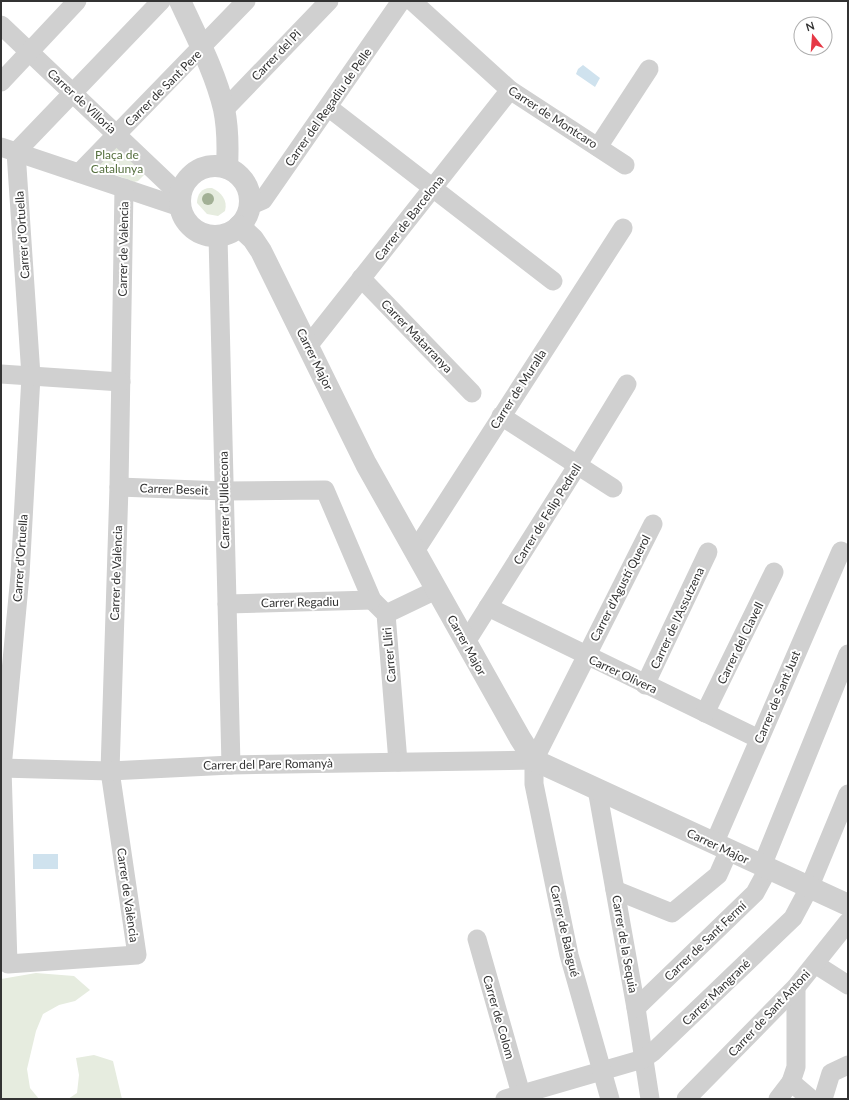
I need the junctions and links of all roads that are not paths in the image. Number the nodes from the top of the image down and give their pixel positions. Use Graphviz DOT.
graph roads {
  1 [pos="77,1"];
  2 [pos="161,1"];
  3 [pos="180,1"];
  4 [pos="246,1"];
  5 [pos="329,1"];
  6 [pos="401,1"];
  7 [pos="412,1"];
  8 [pos="1,25"];
  9 [pos="202,48"];
  10 [pos="30,52"];
  11 [pos="648,69"];
  12 [pos="1,82"];
  13 [pos="510,90"];
  14 [pos="73,93"];
  15 [pos="328,107"];
  16 [pos="224,110"];
  17 [pos="117,134"];
  18 [pos="598,147"];
  19 [pos="9,150"];
  20 [pos="625,165"];
  21 [pos="227,168"];
  22 [pos="79,173"];
  23 [pos="124,188"];
  24 [pos="433,188"];
  25 [pos="180,201"];
  26 [pos="249,206"];
  27 [pos="239,226"];
  28 [pos="623,228"];
  29 [pos="218,236"];
  30 [pos="361,278"];
  31 [pos="553,281"];
  32 [pos="308,346"];
  33 [pos="1,374"];
  34 [pos="31,376"];
  35 [pos="121,382"];
  36 [pos="626,384"];
  37 [pos="472,393"];
  38 [pos="501,416"];
  39 [pos="577,466"];
  40 [pos="119,487"];
  41 [pos="613,488"];
  42 [pos="325,490"];
  43 [pos="224,491"];
  44 [pos="653,524"];
  45 [pos="415,551"];
  46 [pos="841,551"];
  47 [pos="708,552"];
  48 [pos="774,572"];
  49 [pos="436,590"];
  50 [pos="372,600"];
  51 [pos="227,604"];
  52 [pos="488,607"];
  53 [pos="386,614"];
  54 [pos="466,642"];
  55 [pos="848,654"];
  56 [pos="586,657"];
  57 [pos="645,685"];
  58 [pos="705,713"];
  59 [pos="759,739"];
  60 [pos="534,760"];
  61 [pos="398,762"];
  62 [pos="231,764"];
  63 [pos="2,768"];
  64 [pos="110,770"];
  65 [pos="597,789"];
  66 [pos="848,794"];
  67 [pos="722,847"];
  68 [pos="765,867"];
  69 [pos="809,888"];
  70 [pos="615,890"];
  71 [pos="848,905"];
  72 [pos="848,922"];
  73 [pos="477,939"];
  74 [pos="137,955"];
  75 [pos="815,964"];
  76 [pos="848,985"];
  77 [pos="796,988"];
  78 [pos="636,1008"];
  79 [pos="643,1059"];
  80 [pos="848,1064"];
  81 [pos="602,1071"];
  82 [pos="791,1082"];
  83 [pos="513,1097"];
  84 [pos="610,1099"];
  85 [pos="650,1099"];
  86 [pos="686,1099"];
  87 [pos="778,1099"];
  88 [pos="811,1099"];
  89 [pos="823,1099"];
  1 -- 10 [label="street"];
  2 -- 14 [label="street"];
  3 -- 9 [label="street"];
  4 -- 9 [label="street, Carrer de Sant Pere"];
  5 -- 16 [label="street, Carrer del Pi"];
  6 -- 15 [label="street, Carrer del Regadiu de Pelle"];
  7 -- 13 [label="street, Carrer de Montcaro"];
  8 -- 10 [label="street, Carrer de Villoria"];
  9 -- 16 [label="street"];
  9 -- 17 [label="street, Carrer de Sant Pere"];
  10 -- 12 [label="street"];
  10 -- 14 [label="street, Carrer de Villoria"];
  11 -- 18 [label="street"];
  13 -- 18 [label="street, Carrer de Montcaro"];
  13 -- 24 [label="street, Carrer de Barcelona"];
  14 -- 17 [label="street, Carrer de Villoria"];
  14 -- 19 [label="street"];
  15 -- 24 [label="street"];
  15 -- 26 [label="street, Carrer del Regadiu de Pelle"];
  16 -- 21 [label="street"];
  17 -- 22 [label="street, Carrer de Sant Pere"];
  17 -- 25 [label="street, Carrer de Villoria"];
  18 -- 20 [label="street, Carrer de Montcaro"];
  19 -- 22 [label="street"];
  19 -- 34 [label="street, Carrer d'Ortuella"];
  21 -- 25 [label="street"];
  21 -- 26 [label="street"];
  22 -- 23 [label="street"];
  23 -- 25 [label="street"];
  23 -- 35 [label="street, Carrer de València"];
  24 -- 30 [label="street, Carrer de Barcelona"];
  24 -- 31 [label="street"];
  25 -- 29 [label="street"];
  26 -- 27 [label="street"];
  27 -- 29 [label="street"];
  27 -- 32 [label="street, Carrer Major"];
  28 -- 38 [label="street, Carrer de Muralla"];
  29 -- 43 [label="street, Carrer d'Ulldecona"];
  30 -- 32 [label="street, Carrer de Barcelona"];
  30 -- 37 [label="street, Carrer Matarranya"];
  32 -- 45 [label="street, Carrer Major"];
  33 -- 34 [label="street"];
  34 -- 35 [label="street"];
  34 -- 63 [label="street, Carrer d'Ortuella"];
  35 -- 40 [label="street, Carrer de València"];
  36 -- 39 [label="street, Carrer de Felip Pedrell"];
  38 -- 39 [label="street"];
  38 -- 45 [label="street, Carrer de Muralla"];
  39 -- 41 [label="street"];
  39 -- 52 [label="street, Carrer de Felip Pedrell"];
  40 -- 43 [label="street, Carrer Beseit"];
  40 -- 64 [label="street, Carrer de València"];
  42 -- 43 [label="street, Carrer Beseit"];
  42 -- 50 [label="street, Carrer Lliri"];
  43 -- 51 [label="street, Carrer d'Ulldecona"];
  44 -- 56 [label="street, Carrer d'Agustí Querol"];
  45 -- 49 [label="street, Carrer Major"];
  46 -- 59 [label="street, Carrer de Sant Just"];
  47 -- 57 [label="street, Carrer de l'Assutzena"];
  48 -- 58 [label="street, Carrer del Clavell"];
  49 -- 53 [label="street"];
  49 -- 54 [label="street, Carrer Major"];
  50 -- 51 [label="street, Carrer Regadiu"];
  50 -- 53 [label="street, Carrer Lliri"];
  51 -- 62 [label="street, Carrer d'Ulldecona"];
  52 -- 54 [label="street, Carrer de Felip Pedrell"];
  52 -- 56 [label="street, Carrer Olivera"];
  53 -- 61 [label="street, Carrer Lliri"];
  54 -- 60 [label="street, Carrer Major"];
  55 -- 68 [label="street, Carrer de Sant Fermí"];
  56 -- 57 [label="street, Carrer Olivera"];
  56 -- 60 [label="street, Carrer d'Agustí Querol"];
  57 -- 58 [label="street, Carrer Olivera"];
  58 -- 59 [label="street, Carrer Olivera"];
  59 -- 67 [label="street, Carrer de Sant Just"];
  60 -- 61 [label="street, Carrer del Pare Romanyà"];
  60 -- 65 [label="street, Carrer Major"];
  60 -- 81 [label="street, Carrer de Balagué"];
  61 -- 62 [label="street, Carrer del Pare Romanyà"];
  62 -- 64 [label="street, Carrer del Pare Romanyà"];
  63 -- 64 [label="street, Carrer del Pare Romanyà"];
  63 -- 74 [label="street, Carrer d'Ortuella"];
  64 -- 74 [label="street, Carrer de València"];
  65 -- 67 [label="street, Carrer Major"];
  65 -- 70 [label="street, Carrer de la Sequia"];
  66 -- 69 [label="street, Carrer Mangrané"];
  67 -- 68 [label="street, Carrer Major"];
  67 -- 70 [label="street, Carrer de Sant Just"];
  68 -- 69 [label="street, Carrer Major"];
  68 -- 78 [label="street, Carrer de Sant Fermí"];
  69 -- 71 [label="street, Carrer Major"];
  69 -- 79 [label="street, Carrer Mangrané"];
  70 -- 78 [label="street, Carrer de la Sequia"];
  72 -- 75 [label="street, Carrer de Sant Antoni"];
  73 -- 83 [label="street, Carrer de Colom"];
  75 -- 76 [label="street"];
  75 -- 77 [label="street, Carrer de Sant Antoni"];
  77 -- 82 [label="street"];
  77 -- 86 [label="street, Carrer de Sant Antoni"];
  78 -- 79 [label="street, Carrer de la Sequia"];
  79 -- 81 [label="street, Carrer Mangrané"];
  79 -- 85 [label="street, Carrer de la Sequia"];
  80 -- 89 [label="street"];
  81 -- 83 [label="street, Carrer Mangrané"];
  81 -- 84 [label="street, Carrer de Balagué"];
  82 -- 87 [label="street"];
  82 -- 88 [label="street"];
}
